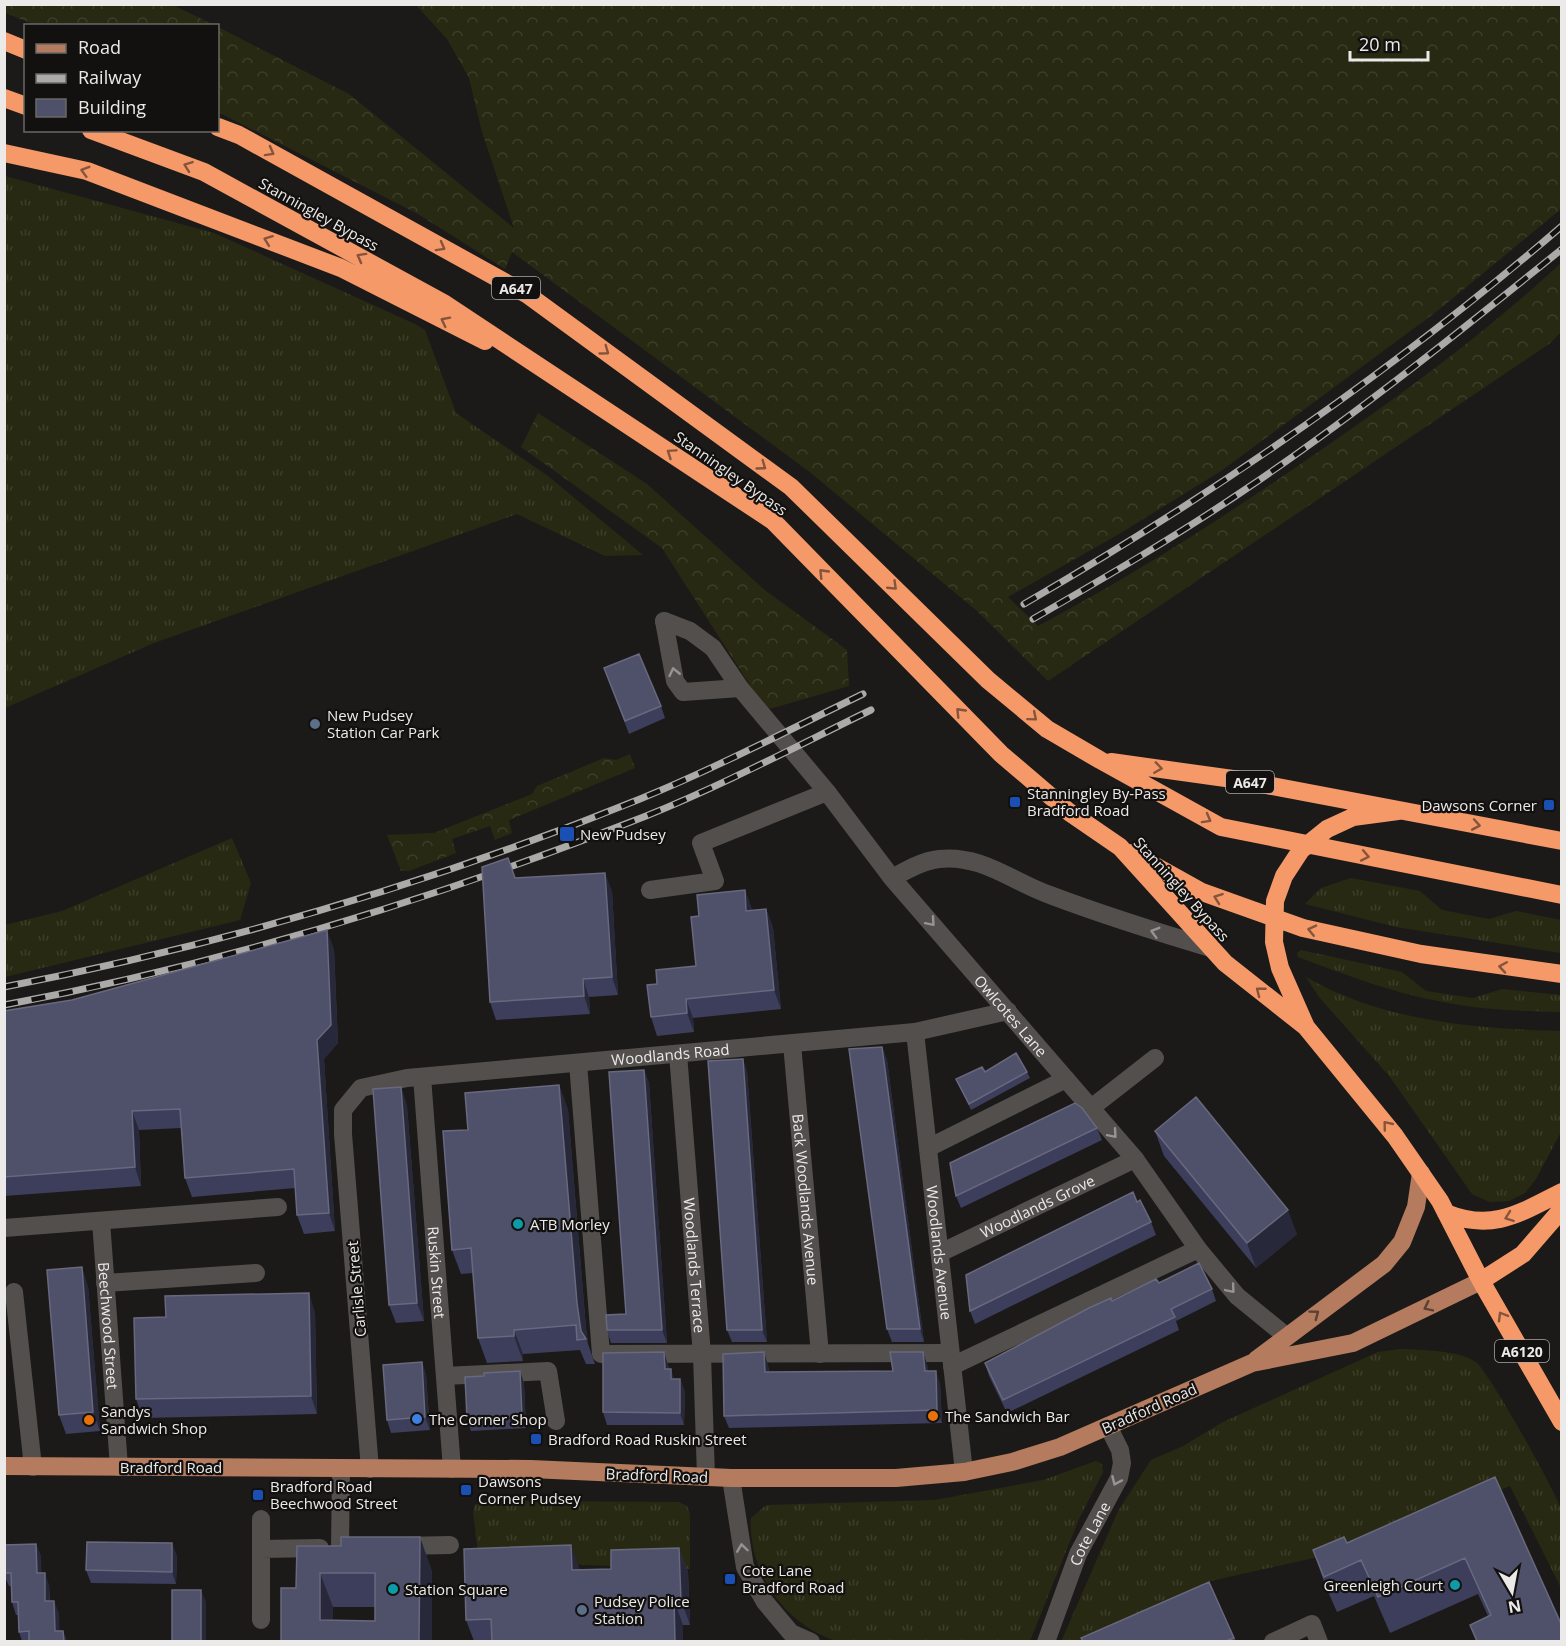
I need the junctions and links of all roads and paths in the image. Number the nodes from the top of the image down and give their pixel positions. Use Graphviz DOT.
graph roads {
  1 [pos="4,41"];
  2 [pos="24,49"];
  3 [pos="4,98"];
  4 [pos="24,105"];
  5 [pos="219,126"];
  6 [pos="96,132"];
  7 [pos="4,153"];
  8 [pos="589,399"];
  9 [pos="740,688"];
  10 [pos="1100,760"];
  11 [pos="827,792"];
  12 [pos="1398,812"];
  13 [pos="1562,841"];
  14 [pos="1308,844"];
  15 [pos="1120,847"];
  16 [pos="892,878"];
  17 [pos="650,890"];
  18 [pos="1562,896"];
  19 [pos="1273,917"];
  20 [pos="1211,948"];
  21 [pos="1562,974"];
  22 [pos="1008,1011"];
  23 [pos="1306,1027"];
  24 [pos="915,1032"];
  25 [pos="792,1044"];
  26 [pos="678,1054"];
  27 [pos="1155,1058"];
  28 [pos="578,1063"];
  29 [pos="422,1077"];
  30 [pos="1066,1079"];
  31 [pos="1091,1108"];
  32 [pos="343,1110"];
  33 [pos="928,1148"];
  34 [pos="1135,1159"];
  35 [pos="1421,1173"];
  36 [pos="1562,1192"];
  37 [pos="278,1207"];
  38 [pos="1562,1209"];
  39 [pos="1446,1213"];
  40 [pos="101,1221"];
  41 [pos="4,1228"];
  42 [pos="1198,1249"];
  43 [pos="940,1253"];
  44 [pos="256,1273"];
  45 [pos="1481,1281"];
  46 [pos="105,1283"];
  47 [pos="14,1292"];
  48 [pos="1286,1336"];
  49 [pos="820,1354"];
  50 [pos="702,1355"];
  51 [pos="951,1359"];
  52 [pos="1252,1363"];
  53 [pos="445,1376"];
  54 [pos="556,1421"];
  55 [pos="1562,1422"];
  56 [pos="1108,1426"];
  57 [pos="4,1466"];
  58 [pos="33,1467"];
  59 [pos="118,1467"];
  60 [pos="340,1468"];
  61 [pos="370,1468"];
  62 [pos="452,1469"];
  63 [pos="964,1472"];
  64 [pos="706,1477"];
  65 [pos="731,1478"];
  66 [pos="261,1519"];
  67 [pos="450,1545"];
  68 [pos="340,1547"];
  69 [pos="261,1549"];
  70 [pos="261,1620"];
  71 [pos="811,1641"];
  72 [pos="1046,1641"];
  73 [pos="1273,1641"];
  74 [pos="1319,1641"];
  1 -- 2 [label="highway"];
  3 -- 4 [label="highway"];
  5 -- 10 [label="highway, Stanningley Bypass / A647, one-way"];
  8 -- 6 [label="highway, Stanningley Bypass, one-way"];
  8 -- 7 [label="highway, one-way"];
  15 -- 8 [label="highway, Stanningley Bypass, one-way"];
  9 -- 9 [label="street, Owlcotes Lane, one-way"];
  9 -- 11 [label="street, Owlcotes Lane"];
  10 -- 12 [label="highway, A647, one-way"];
  10 -- 14 [label="highway, Stanningley Bypass, one-way"];
  11 -- 16 [label="street, Owlcotes Lane"];
  11 -- 17 [label="street"];
  12 -- 13 [label="highway, A647, one-way"];
  12 -- 14 [label="highway"];
  14 -- 18 [label="highway, Stanningley Bypass, one-way"];
  14 -- 19 [label="highway"];
  19 -- 15 [label="highway, one-way"];
  15 -- 20 [label="highway, Stanningley Bypass"];
  20 -- 16 [label="street, one-way"];
  16 -- 22 [label="street, Owlcotes Lane, one-way"];
  21 -- 19 [label="highway, one-way"];
  19 -- 23 [label="highway"];
  23 -- 20 [label="highway, Stanningley Bypass, one-way"];
  22 -- 24 [label="street, Woodlands Road"];
  22 -- 30 [label="street, Owlcotes Lane"];
  35 -- 23 [label="highway, one-way"];
  24 -- 25 [label="street, Woodlands Road"];
  24 -- 33 [label="street, Woodlands Avenue"];
  25 -- 26 [label="street, Woodlands Road"];
  25 -- 49 [label="street, Back Woodlands Avenue"];
  26 -- 28 [label="street, Woodlands Road"];
  26 -- 50 [label="street, Woodlands Terrace"];
  27 -- 31 [label="street"];
  28 -- 29 [label="street, Woodlands Road"];
  28 -- 50 [label="street"];
  29 -- 32 [label="street, Woodlands Road"];
  29 -- 53 [label="street, Ruskin Street"];
  30 -- 31 [label="street, Owlcotes Lane"];
  30 -- 33 [label="street"];
  31 -- 34 [label="street, Owlcotes Lane, one-way"];
  32 -- 61 [label="street, Carlisle Street"];
  33 -- 43 [label="street, Woodlands Avenue"];
  34 -- 42 [label="street, Owlcotes Lane"];
  34 -- 43 [label="street, Woodlands Grove"];
  35 -- 39 [label="highway"];
  48 -- 35 [label="main road, Bradford Road, one-way"];
  36 -- 39 [label="highway, one-way"];
  37 -- 40 [label="street"];
  38 -- 45 [label="highway"];
  39 -- 45 [label="highway"];
  40 -- 41 [label="street"];
  40 -- 46 [label="street, Beechwood Street"];
  42 -- 48 [label="street, Owlcotes Lane, one-way"];
  42 -- 51 [label="street"];
  43 -- 51 [label="street, Woodlands Avenue"];
  44 -- 46 [label="street"];
  45 -- 52 [label="main road, Bradford Road, one-way"];
  55 -- 45 [label="highway, A6120, one-way"];
  46 -- 59 [label="street, Beechwood Street"];
  47 -- 58 [label="street"];
  48 -- 52 [label="main road, Bradford Road"];
  49 -- 50 [label="street"];
  49 -- 51 [label="street"];
  50 -- 64 [label="street, Woodlands Terrace"];
  51 -- 63 [label="street, Woodlands Avenue"];
  52 -- 56 [label="main road, Bradford Road"];
  53 -- 54 [label="street"];
  53 -- 62 [label="street, Ruskin Street"];
  56 -- 63 [label="main road, Bradford Road"];
  56 -- 72 [label="street, Cote Lane, one-way"];
  57 -- 58 [label="main road, Bradford Road"];
  58 -- 59 [label="main road, Bradford Road"];
  59 -- 60 [label="main road, Bradford Road"];
  60 -- 61 [label="main road, Bradford Road"];
  60 -- 68 [label="street"];
  61 -- 62 [label="main road, Bradford Road"];
  62 -- 64 [label="main road, Bradford Road"];
  63 -- 65 [label="main road, Bradford Road"];
  64 -- 65 [label="main road, Bradford Road"];
  71 -- 65 [label="street, one-way"];
  66 -- 69 [label="street"];
  67 -- 68 [label="street"];
  68 -- 69 [label="street"];
  69 -- 70 [label="street"];
  73 -- 74 [label="street"];
}
